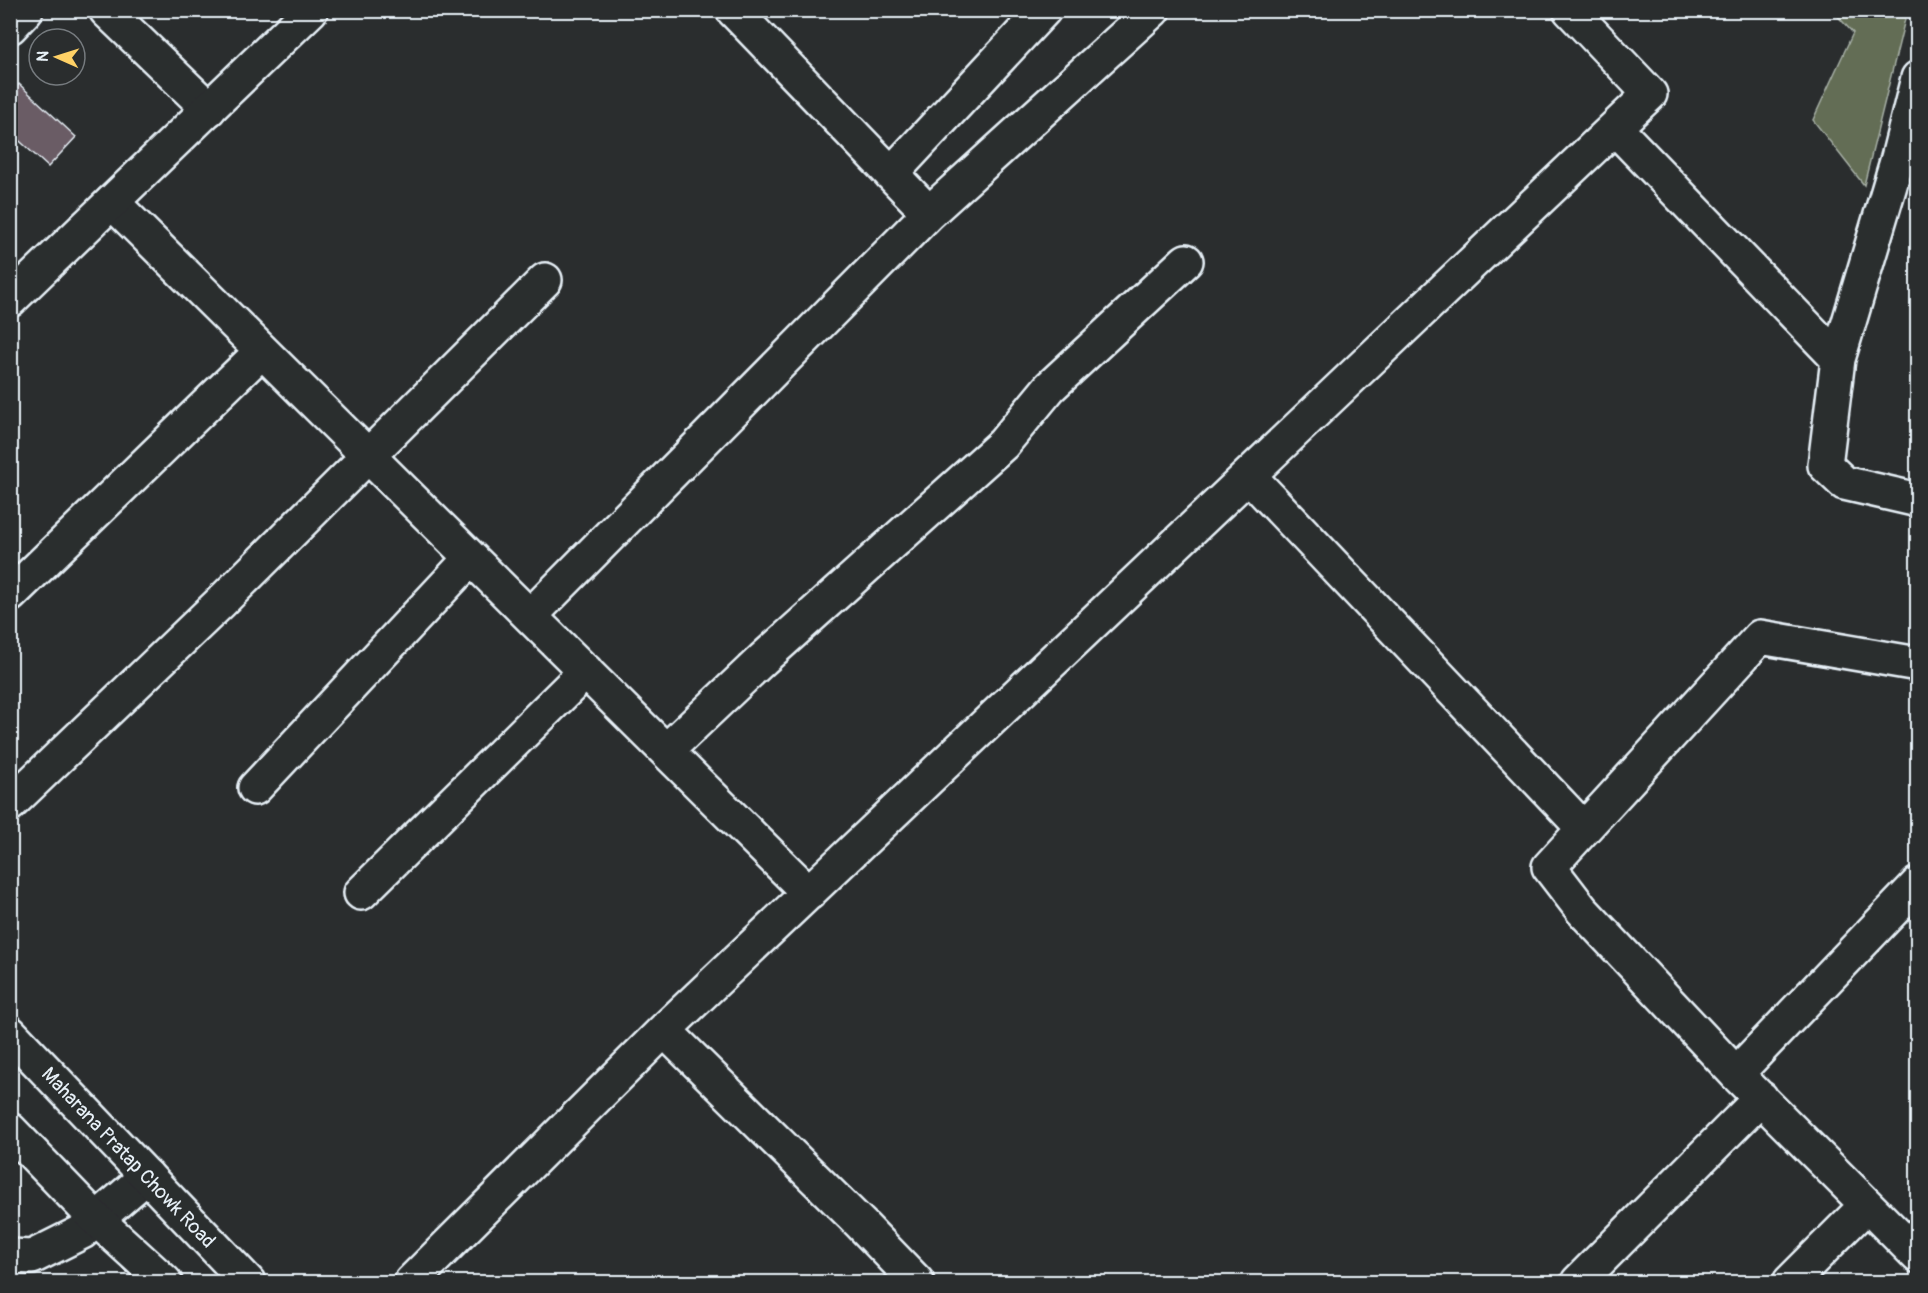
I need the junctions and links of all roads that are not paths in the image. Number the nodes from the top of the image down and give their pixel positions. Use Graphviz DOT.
graph roads {
  1 [pos="26,10"];
  2 [pos="106,10"];
  3 [pos="311,10"];
  4 [pos="733,10"];
  5 [pos="1044,10"];
  6 [pos="1153,10"];
  7 [pos="1570,10"];
  8 [pos="10,27"];
  9 [pos="1917,78"];
  10 [pos="209,109"];
  11 [pos="1615,128"];
  12 [pos="891,174"];
  13 [pos="112,202"];
  14 [pos="929,213"];
  15 [pos="1186,261"];
  16 [pos="545,280"];
  17 [pos="10,300"];
  18 [pos="262,351"];
  19 [pos="1838,359"];
  20 [pos="368,456"];
  21 [pos="1249,476"];
  22 [pos="1917,500"];
  23 [pos="471,558"];
  24 [pos="10,595"];
  25 [pos="530,616"];
  26 [pos="1917,664"];
  27 [pos="586,671"];
  28 [pos="666,750"];
  29 [pos="255,788"];
  30 [pos="10,804"];
  31 [pos="1584,829"];
  32 [pos="1917,884"];
  33 [pos="361,893"];
  34 [pos="809,893"];
  35 [pos="664,1030"];
  36 [pos="10,1033"];
  37 [pos="1736,1074"];
  38 [pos="1761,1098"];
  39 [pos="10,1130"];
  40 [pos="147,1176"];
  41 [pos="1868,1205"];
  42 [pos="96,1219"];
  43 [pos="10,1256"];
  44 [pos="1917,1256"];
  45 [pos="165,1282"];
  46 [pos="248,1282"];
  47 [pos="411,1282"];
  48 [pos="917,1282"];
  49 [pos="1578,1282"];
  50 [pos="1790,1282"];
  1 -- 8 [label="street"];
  2 -- 10 [label="street"];
  3 -- 10 [label="street"];
  4 -- 12 [label="street"];
  5 -- 12 [label="street"];
  6 -- 14 [label="street"];
  7 -- 11 [label="street"];
  9 -- 19 [label="street"];
  10 -- 13 [label="street"];
  11 -- 19 [label="street"];
  11 -- 21 [label="street"];
  12 -- 14 [label="street"];
  13 -- 17 [label="street"];
  13 -- 18 [label="street"];
  14 -- 25 [label="street"];
  15 -- 28 [label="street"];
  16 -- 20 [label="street"];
  18 -- 20 [label="street"];
  18 -- 24 [label="street"];
  19 -- 22 [label="street"];
  20 -- 23 [label="street"];
  20 -- 30 [label="street"];
  21 -- 31 [label="street"];
  21 -- 34 [label="street"];
  23 -- 25 [label="street"];
  23 -- 29 [label="street"];
  25 -- 27 [label="street"];
  26 -- 31 [label="street"];
  27 -- 28 [label="street"];
  27 -- 33 [label="street"];
  28 -- 34 [label="street"];
  31 -- 37 [label="street"];
  32 -- 37 [label="street"];
  34 -- 35 [label="street"];
  35 -- 47 [label="street"];
  35 -- 48 [label="street"];
  36 -- 40 [label="street, Maharana Pratap Chowk Road"];
  37 -- 38 [label="street"];
  38 -- 41 [label="street"];
  38 -- 49 [label="street"];
  39 -- 42 [label="street"];
  40 -- 42 [label="street"];
  40 -- 46 [label="street, Maharana Pratap Chowk Road"];
  41 -- 44 [label="street"];
  41 -- 50 [label="street"];
  42 -- 43 [label="street"];
  42 -- 45 [label="street"];
}
